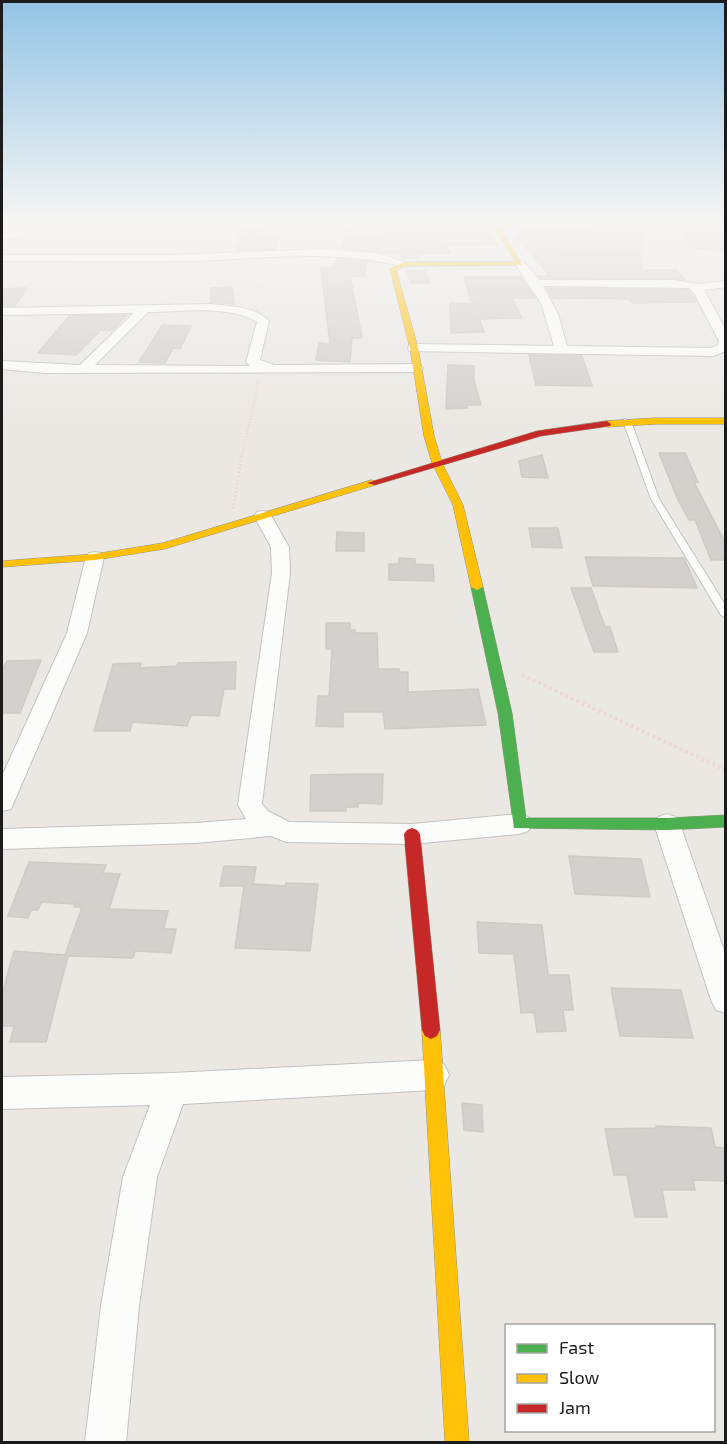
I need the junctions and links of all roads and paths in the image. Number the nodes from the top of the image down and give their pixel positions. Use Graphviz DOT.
graph roads {
  1 [pos="268,289"];
  2 [pos="398,289"];
  3 [pos="540,289"];
  4 [pos="698,289"];
  5 [pos="274,292"];
  6 [pos="146,309"];
  7 [pos="2,311"];
  8 [pos="725,341"];
  9 [pos="414,348"];
  10 [pos="561,349"];
  11 [pos="2,365"];
  12 [pos="84,369"];
  13 [pos="275,369"];
  14 [pos="416,369"];
  15 [pos="257,370"];
  16 [pos="627,421"];
  17 [pos="726,421"];
  18 [pos="437,463"];
  19 [pos="262,516"];
  20 [pos="228,527"];
  21 [pos="95,557"];
  22 [pos="2,564"];
  23 [pos="726,615"];
  24 [pos="494,657"];
  25 [pos="726,770"];
  26 [pos="2,802"];
  27 [pos="726,821"];
  28 [pos="519,824"];
  29 [pos="666,824"];
  30 [pos="271,826"];
  31 [pos="412,834"];
  32 [pos="2,839"];
  33 [pos="726,1000"];
  34 [pos="433,1075"];
  35 [pos="172,1089"];
  36 [pos="2,1093"];
  37 [pos="105,1443"];
  38 [pos="457,1443"];
  1 -- 5 [label="path"];
  2 -- 9 [label="street"];
  3 -- 10 [label="street"];
  4 -- 8 [label="street"];
  6 -- 7 [label="street"];
  6 -- 12 [label="street"];
  6 -- 13 [label="street"];
  8 -- 10 [label="street"];
  9 -- 10 [label="street"];
  9 -- 14 [label="street"];
  11 -- 12 [label="street"];
  12 -- 15 [label="street"];
  13 -- 14 [label="street"];
  13 -- 15 [label="street"];
  14 -- 18 [label="street"];
  15 -- 20 [label="path"];
  16 -- 17 [label="street"];
  16 -- 18 [label="street"];
  16 -- 23 [label="lane"];
  18 -- 19 [label="street"];
  18 -- 24 [label="street"];
  19 -- 20 [label="street"];
  19 -- 30 [label="street"];
  20 -- 21 [label="street"];
  21 -- 22 [label="street"];
  21 -- 26 [label="street"];
  24 -- 25 [label="path"];
  24 -- 28 [label="street"];
  27 -- 29 [label="street"];
  28 -- 29 [label="street"];
  28 -- 31 [label="street"];
  29 -- 33 [label="street"];
  30 -- 31 [label="street"];
  30 -- 32 [label="street"];
  31 -- 34 [label="street"];
  34 -- 35 [label="street"];
  34 -- 38 [label="street"];
  35 -- 36 [label="street"];
  35 -- 37 [label="street"];
}
